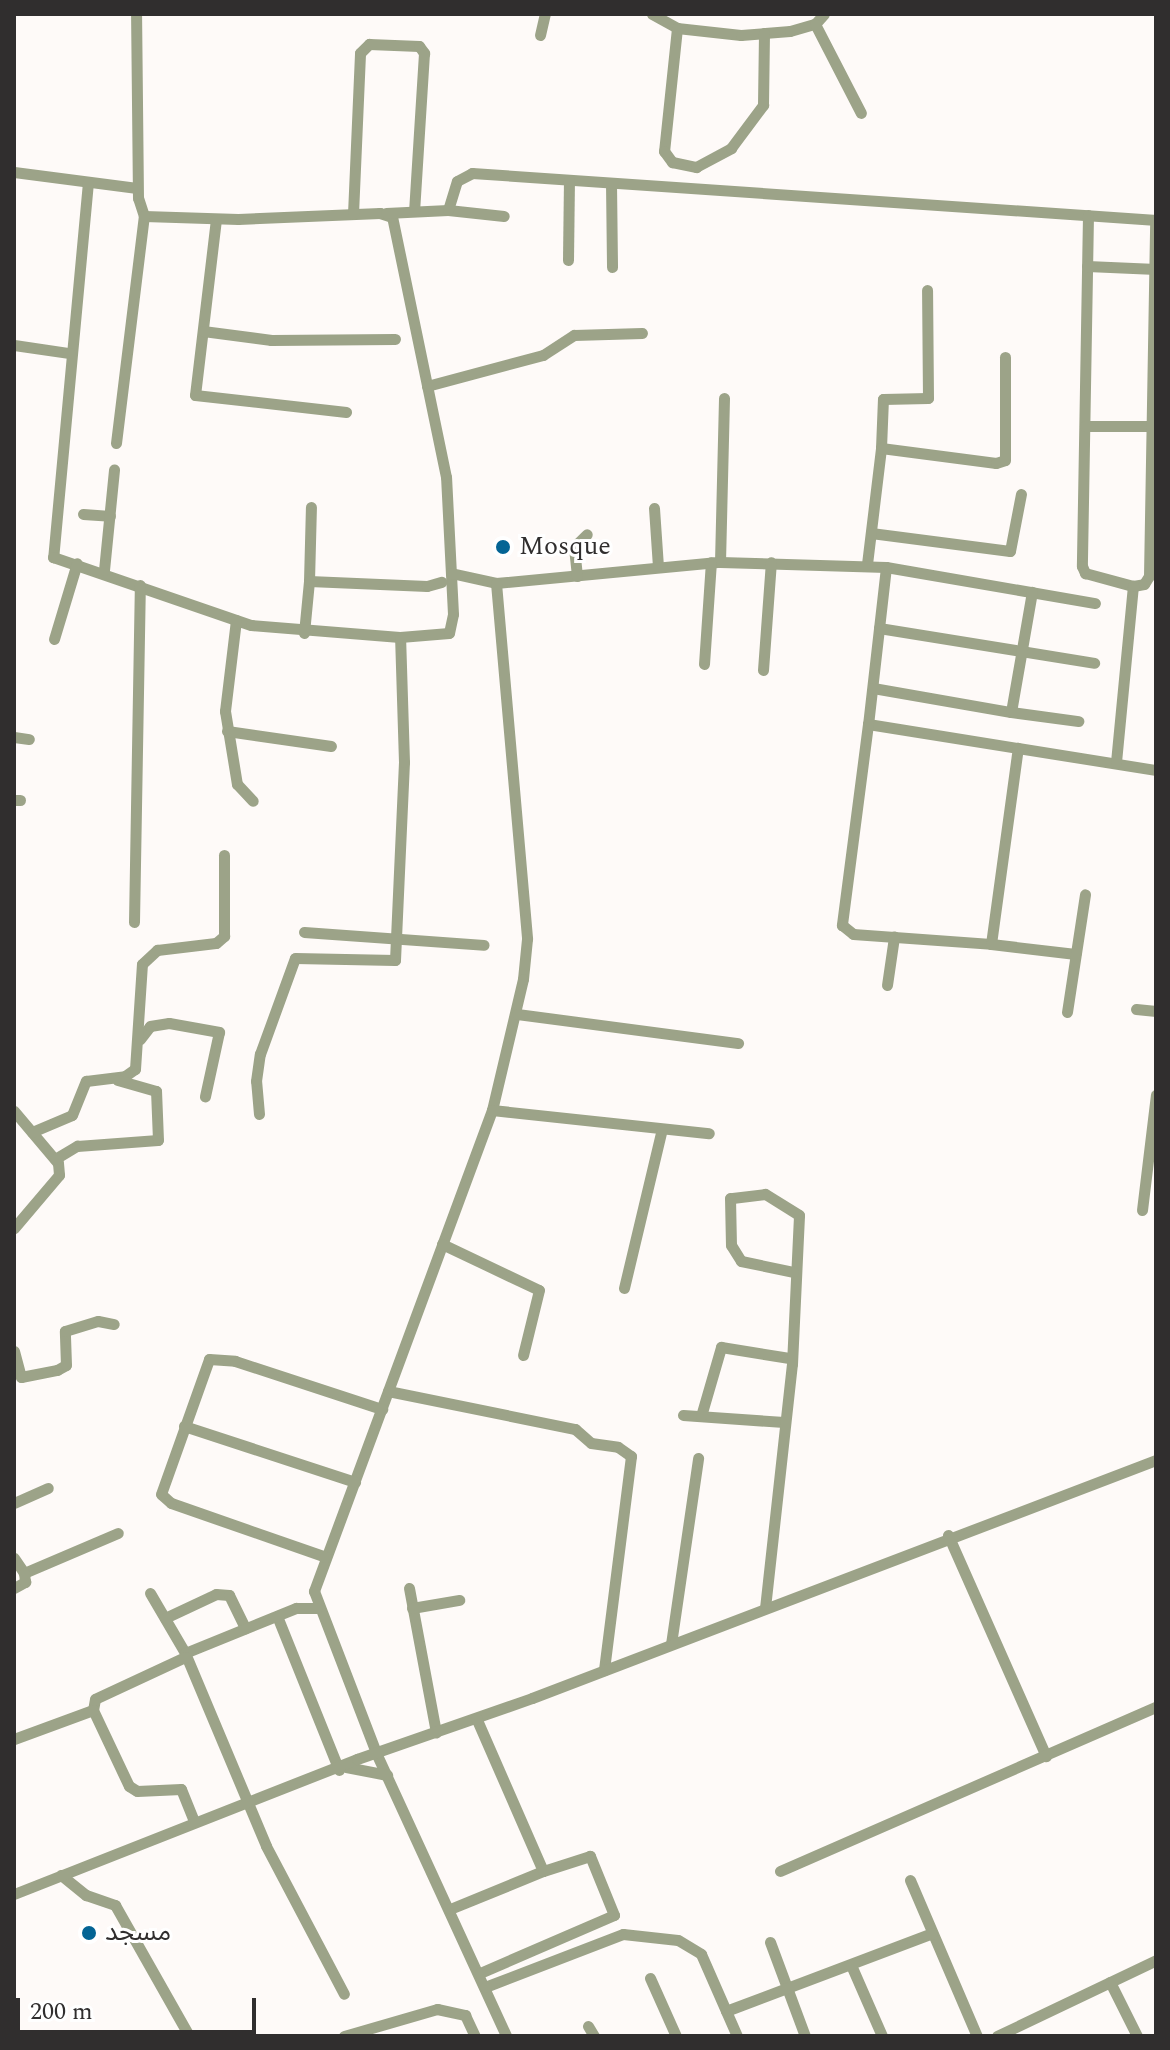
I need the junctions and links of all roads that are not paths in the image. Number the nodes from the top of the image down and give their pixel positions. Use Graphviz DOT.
graph roads {
  1 [pos="136,14"];
  2 [pos="545,14"];
  3 [pos="652,14"];
  4 [pos="824,14"];
  5 [pos="815,24"];
  6 [pos="677,28"];
  7 [pos="764,33"];
  8 [pos="540,35"];
  9 [pos="861,113"];
  10 [pos="14,172"];
  11 [pos="569,180"];
  12 [pos="88,182"];
  13 [pos="611,183"];
  14 [pos="137,188"];
  15 [pos="448,210"];
  16 [pos="414,211"];
  17 [pos="386,213"];
  18 [pos="353,214"];
  19 [pos="1088,215"];
  20 [pos="144,216"];
  21 [pos="504,216"];
  22 [pos="216,219"];
  23 [pos="1155,220"];
  24 [pos="568,260"];
  25 [pos="1087,266"];
  26 [pos="612,267"];
  27 [pos="1155,269"];
  28 [pos="927,290"];
  29 [pos="1154,326"];
  30 [pos="203,331"];
  31 [pos="642,333"];
  32 [pos="395,339"];
  33 [pos="14,345"];
  34 [pos="69,353"];
  35 [pos="1005,357"];
  36 [pos="1154,382"];
  37 [pos="427,386"];
  38 [pos="724,398"];
  39 [pos="346,412"];
  40 [pos="1085,426"];
  41 [pos="1150,426"];
  42 [pos="116,443"];
  43 [pos="881,448"];
  44 [pos="114,469"];
  45 [pos="1021,494"];
  46 [pos="311,507"];
  47 [pos="654,508"];
  48 [pos="83,514"];
  49 [pos="110,516"];
  50 [pos="871,533"];
  51 [pos="587,534"];
  52 [pos="716,562"];
  53 [pos="771,562"];
  54 [pos="77,563"];
  55 [pos="867,564"];
  56 [pos="658,566"];
  57 [pos="886,567"];
  58 [pos="104,570"];
  59 [pos="451,573"];
  60 [pos="577,576"];
  61 [pos="309,581"];
  62 [pos="441,582"];
  63 [pos="496,583"];
  64 [pos="140,585"];
  65 [pos="1133,586"];
  66 [pos="1032,592"];
  67 [pos="1095,603"];
  68 [pos="236,620"];
  69 [pos="879,628"];
  70 [pos="304,633"];
  71 [pos="400,637"];
  72 [pos="54,639"];
  73 [pos="1022,652"];
  74 [pos="1094,663"];
  75 [pos="704,664"];
  76 [pos="763,670"];
  77 [pos="873,688"];
  78 [pos="1011,712"];
  79 [pos="1078,721"];
  80 [pos="868,724"];
  81 [pos="227,731"];
  82 [pos="14,737"];
  83 [pos="29,739"];
  84 [pos="331,746"];
  85 [pos="1018,748"];
  86 [pos="1116,762"];
  87 [pos="1156,770"];
  88 [pos="253,801"];
  89 [pos="224,855"];
  90 [pos="1085,894"];
  91 [pos="134,922"];
  92 [pos="304,932"];
  93 [pos="894,937"];
  94 [pos="399,938"];
  95 [pos="991,944"];
  96 [pos="484,945"];
  97 [pos="1075,954"];
  98 [pos="887,985"];
  99 [pos="1136,1009"];
  100 [pos="1156,1011"];
  101 [pos="1067,1012"];
  102 [pos="517,1014"];
  103 [pos="140,1039"];
  104 [pos="738,1043"];
  105 [pos="113,1078"];
  106 [pos="1156,1095"];
  107 [pos="205,1096"];
  108 [pos="492,1110"];
  109 [pos="14,1111"];
  110 [pos="259,1114"];
  111 [pos="662,1129"];
  112 [pos="32,1132"];
  113 [pos="709,1133"];
  114 [pos="55,1159"];
  115 [pos="1142,1210"];
  116 [pos="14,1228"];
  117 [pos="442,1244"];
  118 [pos="793,1272"];
  119 [pos="624,1288"];
  120 [pos="114,1324"];
  121 [pos="14,1351"];
  122 [pos="523,1355"];
  123 [pos="789,1358"];
  124 [pos="388,1391"];
  125 [pos="382,1409"];
  126 [pos="683,1415"];
  127 [pos="701,1416"];
  128 [pos="784,1422"];
  129 [pos="184,1426"];
  130 [pos="698,1458"];
  131 [pos="1156,1460"];
  132 [pos="355,1482"];
  133 [pos="48,1488"];
  134 [pos="14,1503"];
  135 [pos="118,1533"];
  136 [pos="948,1535"];
  137 [pos="326,1557"];
  138 [pos="14,1558"];
  139 [pos="24,1573"];
  140 [pos="14,1588"];
  141 [pos="409,1588"];
  142 [pos="150,1593"];
  143 [pos="459,1600"];
  144 [pos="317,1608"];
  145 [pos="412,1608"];
  146 [pos="765,1608"];
  147 [pos="277,1616"];
  148 [pos="165,1618"];
  149 [pos="245,1628"];
  150 [pos="671,1644"];
  151 [pos="185,1655"];
  152 [pos="604,1670"];
  153 [pos="1156,1707"];
  154 [pos="93,1710"];
  155 [pos="476,1718"];
  156 [pos="436,1732"];
  157 [pos="14,1739"];
  158 [pos="377,1755"];
  159 [pos="1046,1756"];
  160 [pos="342,1768"];
  161 [pos="387,1775"];
  162 [pos="247,1801"];
  163 [pos="194,1822"];
  164 [pos="543,1871"];
  165 [pos="780,1871"];
  166 [pos="61,1875"];
  167 [pos="910,1880"];
  168 [pos="14,1894"];
  169 [pos="450,1909"];
  170 [pos="932,1933"];
  171 [pos="770,1942"];
  172 [pos="1156,1960"];
  173 [pos="851,1965"];
  174 [pos="480,1973"];
  175 [pos="650,1978"];
  176 [pos="1110,1982"];
  177 [pos="485,1987"];
  178 [pos="786,1989"];
  179 [pos="344,1994"];
  180 [pos="726,2011"];
  181 [pos="189,2036"];
  182 [pos="344,2036"];
  183 [pos="475,2036"];
  184 [pos="506,2036"];
  185 [pos="676,2036"];
  186 [pos="737,2036"];
  187 [pos="805,2036"];
  188 [pos="882,2036"];
  189 [pos="977,2036"];
  190 [pos="997,2036"];
  191 [pos="1137,2036"];
  1 -- 14 [label="street"];
  2 -- 8 [label="street"];
  3 -- 6 [label="street"];
  4 -- 5 [label="street"];
  5 -- 7 [label="street"];
  5 -- 9 [label="street"];
  6 -- 7 [label="street"];
  6 -- 7 [label="street"];
  10 -- 12 [label="street"];
  11 -- 13 [label="street"];
  11 -- 15 [label="street"];
  11 -- 24 [label="street"];
  12 -- 14 [label="street"];
  12 -- 34 [label="street"];
  13 -- 19 [label="street"];
  13 -- 26 [label="street"];
  14 -- 20 [label="street"];
  15 -- 16 [label="street"];
  15 -- 21 [label="street"];
  16 -- 17 [label="street"];
  16 -- 18 [label="street"];
  17 -- 18 [label="street"];
  17 -- 37 [label="street"];
  18 -- 22 [label="street"];
  19 -- 23 [label="street"];
  19 -- 25 [label="street"];
  20 -- 22 [label="street"];
  20 -- 42 [label="street"];
  22 -- 30 [label="street"];
  23 -- 27 [label="street"];
  25 -- 27 [label="street"];
  25 -- 40 [label="street"];
  27 -- 29 [label="street"];
  28 -- 43 [label="street"];
  29 -- 36 [label="street"];
  30 -- 32 [label="street"];
  30 -- 39 [label="street"];
  31 -- 37 [label="street"];
  33 -- 34 [label="street"];
  34 -- 54 [label="street"];
  35 -- 43 [label="street"];
  36 -- 41 [label="street"];
  37 -- 59 [label="street"];
  38 -- 52 [label="street"];
  40 -- 41 [label="street"];
  40 -- 65 [label="street"];
  41 -- 65 [label="street"];
  43 -- 50 [label="street"];
  44 -- 49 [label="street"];
  45 -- 50 [label="street"];
  46 -- 61 [label="street"];
  47 -- 56 [label="street"];
  48 -- 49 [label="street"];
  49 -- 58 [label="street"];
  50 -- 55 [label="street"];
  51 -- 60 [label="street"];
  52 -- 53 [label="street"];
  52 -- 56 [label="street"];
  52 -- 75 [label="street"];
  53 -- 55 [label="street"];
  53 -- 76 [label="street"];
  54 -- 58 [label="street"];
  54 -- 72 [label="street"];
  55 -- 57 [label="street"];
  56 -- 60 [label="street"];
  57 -- 66 [label="street"];
  57 -- 69 [label="street"];
  58 -- 64 [label="street"];
  59 -- 63 [label="street"];
  59 -- 71 [label="street"];
  60 -- 63 [label="street"];
  61 -- 62 [label="street"];
  61 -- 70 [label="street"];
  63 -- 102 [label="street"];
  64 -- 68 [label="street"];
  64 -- 91 [label="street"];
  65 -- 86 [label="street"];
  66 -- 67 [label="street"];
  66 -- 73 [label="street"];
  68 -- 70 [label="street"];
  68 -- 81 [label="street"];
  69 -- 73 [label="street"];
  69 -- 77 [label="street"];
  70 -- 71 [label="street"];
  71 -- 94 [label="street"];
  73 -- 74 [label="street"];
  73 -- 78 [label="street"];
  77 -- 78 [label="street"];
  77 -- 80 [label="street"];
  78 -- 79 [label="street"];
  80 -- 85 [label="street"];
  80 -- 93 [label="street"];
  81 -- 84 [label="street"];
  81 -- 88 [label="street"];
  82 -- 83 [label="street"];
  85 -- 86 [label="street"];
  85 -- 95 [label="street"];
  86 -- 87 [label="street"];
  89 -- 103 [label="street"];
  90 -- 97 [label="street"];
  92 -- 94 [label="street"];
  93 -- 95 [label="street"];
  93 -- 98 [label="street"];
  94 -- 96 [label="street"];
  94 -- 110 [label="street"];
  95 -- 97 [label="street"];
  97 -- 101 [label="street"];
  99 -- 100 [label="street"];
  102 -- 104 [label="street"];
  102 -- 108 [label="street"];
  103 -- 105 [label="street"];
  103 -- 107 [label="street"];
  105 -- 112 [label="street"];
  105 -- 114 [label="street"];
  106 -- 115 [label="street"];
  108 -- 111 [label="street"];
  108 -- 117 [label="street"];
  109 -- 112 [label="street"];
  111 -- 113 [label="street"];
  111 -- 119 [label="street"];
  112 -- 114 [label="street"];
  114 -- 116 [label="street"];
  117 -- 122 [label="street"];
  117 -- 124 [label="street"];
  118 -- 118 [label="street"];
  118 -- 123 [label="street"];
  120 -- 121 [label="street"];
  123 -- 127 [label="street"];
  123 -- 128 [label="street"];
  124 -- 125 [label="street"];
  124 -- 152 [label="street"];
  125 -- 129 [label="street"];
  125 -- 132 [label="street"];
  126 -- 127 [label="street"];
  127 -- 128 [label="street"];
  128 -- 146 [label="street"];
  129 -- 132 [label="street"];
  129 -- 137 [label="street"];
  130 -- 150 [label="street"];
  131 -- 136 [label="street"];
  132 -- 137 [label="street"];
  133 -- 134 [label="street"];
  135 -- 139 [label="street"];
  136 -- 146 [label="street"];
  136 -- 159 [label="street"];
  137 -- 144 [label="street"];
  138 -- 139 [label="street"];
  139 -- 140 [label="street"];
  141 -- 145 [label="street"];
  142 -- 148 [label="street"];
  143 -- 145 [label="street"];
  144 -- 147 [label="street"];
  144 -- 158 [label="street"];
  145 -- 156 [label="street"];
  146 -- 150 [label="street"];
  147 -- 149 [label="street"];
  147 -- 160 [label="street"];
  148 -- 149 [label="street"];
  148 -- 151 [label="street"];
  149 -- 151 [label="street"];
  150 -- 152 [label="street"];
  151 -- 154 [label="street"];
  151 -- 162 [label="street"];
  152 -- 155 [label="street"];
  153 -- 159 [label="street"];
  154 -- 157 [label="street"];
  154 -- 163 [label="street"];
  155 -- 156 [label="street"];
  155 -- 164 [label="street"];
  156 -- 158 [label="street"];
  158 -- 160 [label="street"];
  158 -- 161 [label="street"];
  159 -- 165 [label="street"];
  160 -- 161 [label="street"];
  160 -- 162 [label="street"];
  161 -- 169 [label="street"];
  162 -- 163 [label="street"];
  162 -- 179 [label="street"];
  163 -- 166 [label="street"];
  164 -- 169 [label="street"];
  164 -- 174 [label="street"];
  166 -- 168 [label="street"];
  166 -- 181 [label="street"];
  167 -- 170 [label="street"];
  169 -- 174 [label="street"];
  170 -- 173 [label="street"];
  170 -- 189 [label="street"];
  171 -- 178 [label="street"];
  172 -- 176 [label="street"];
  173 -- 178 [label="street"];
  173 -- 188 [label="street"];
  174 -- 177 [label="street"];
  175 -- 185 [label="street"];
  176 -- 190 [label="street"];
  176 -- 191 [label="street"];
  177 -- 180 [label="street"];
  177 -- 184 [label="street"];
  178 -- 180 [label="street"];
  178 -- 187 [label="street"];
  180 -- 186 [label="street"];
  182 -- 183 [label="street"];
}
